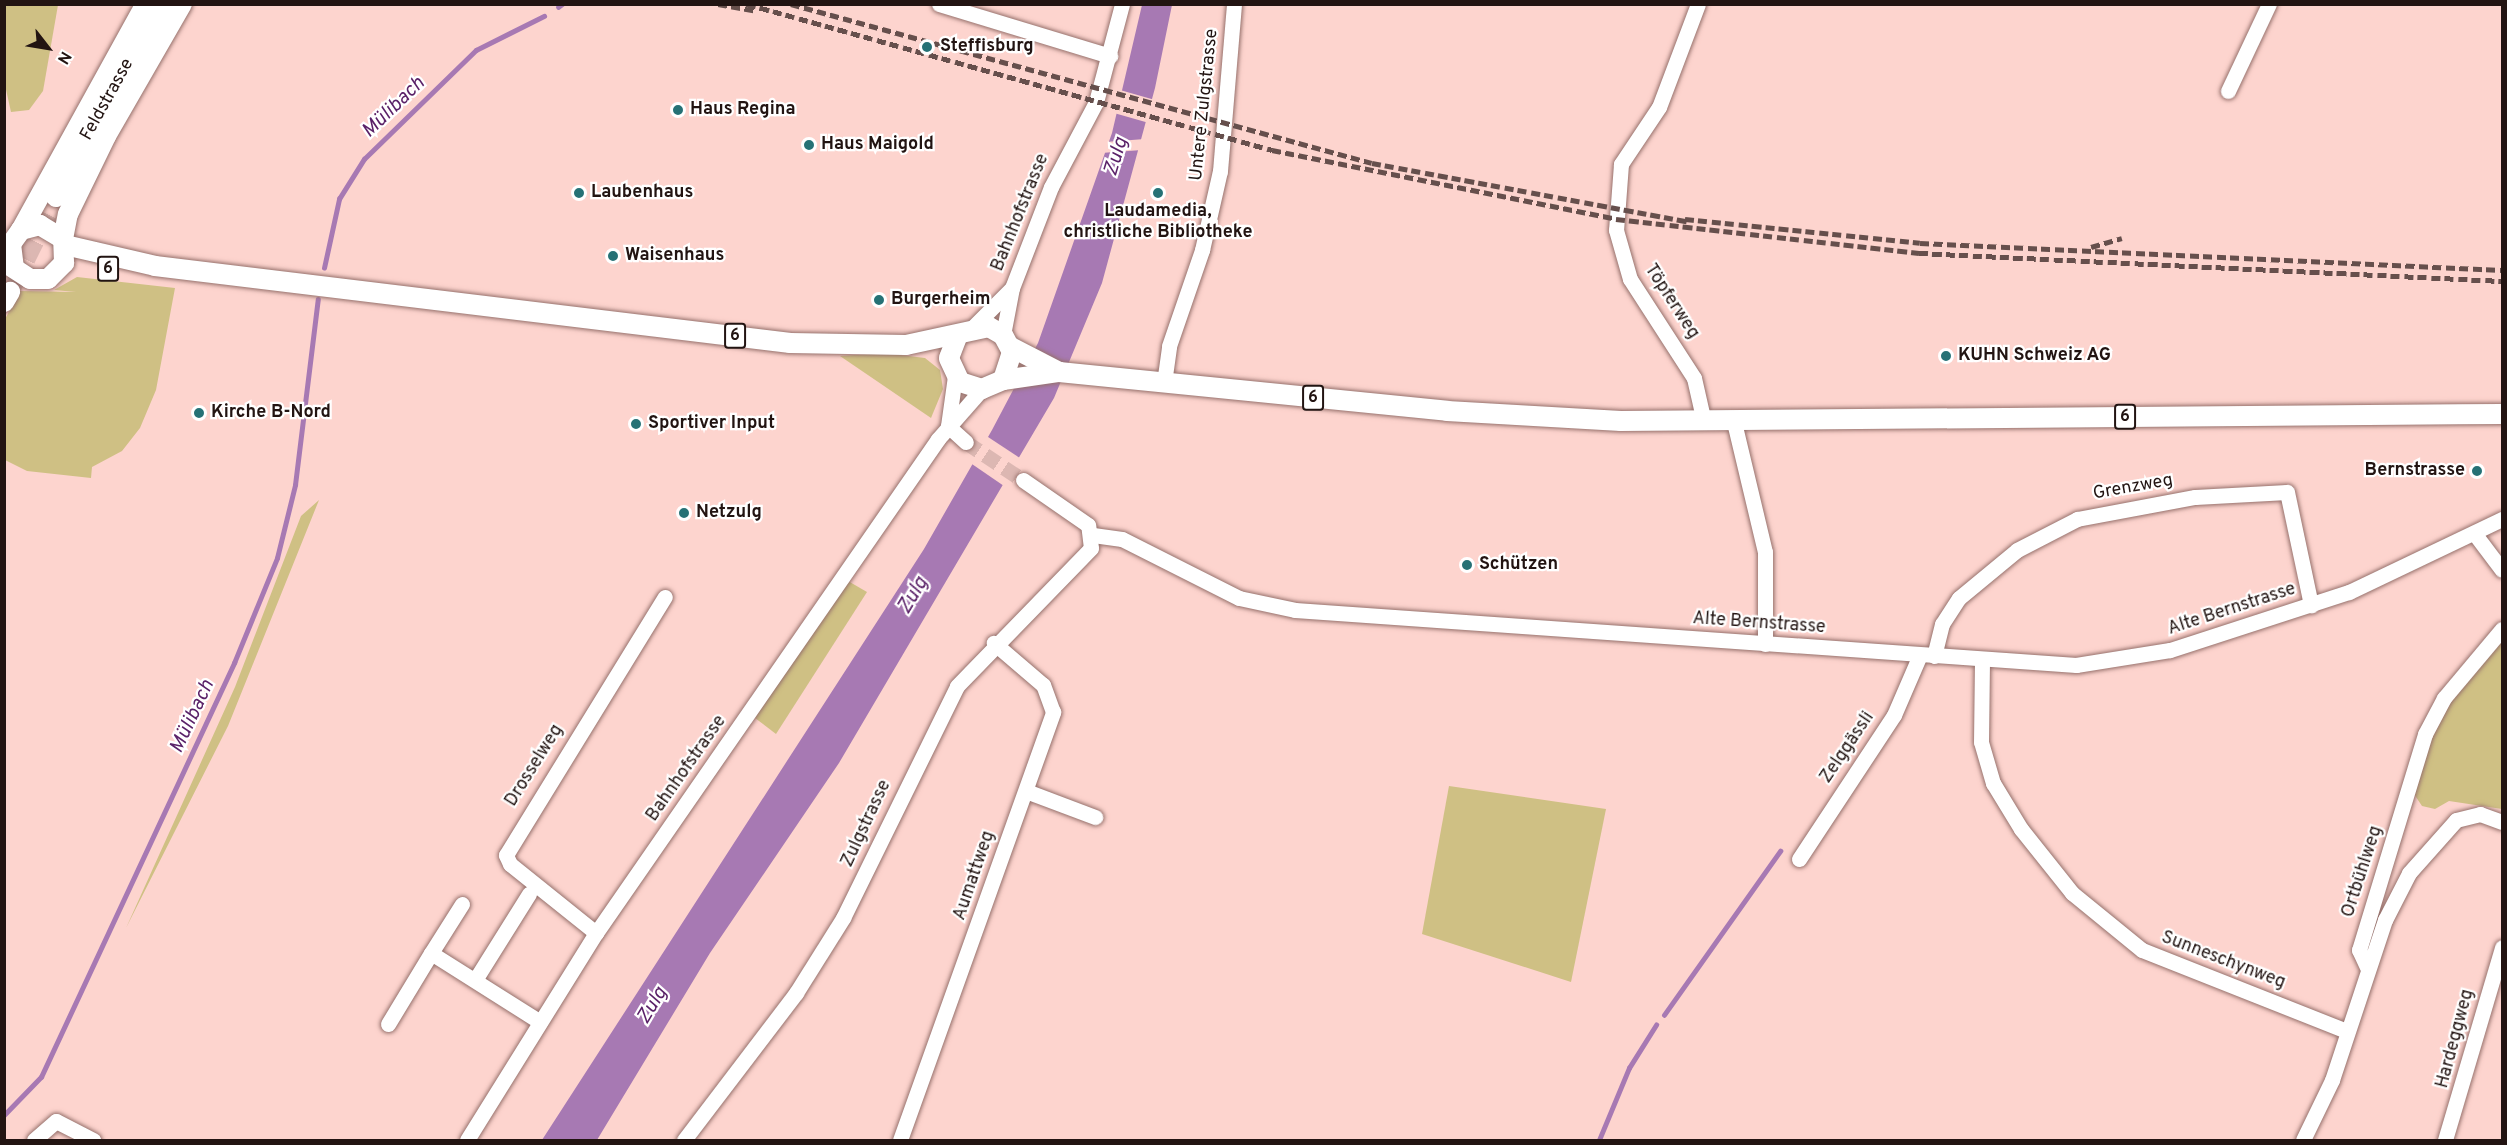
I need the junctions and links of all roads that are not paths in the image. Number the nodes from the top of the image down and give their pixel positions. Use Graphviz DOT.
graph roads {
  1 [pos="146,4"];
  2 [pos="165,4"];
  3 [pos="182,4"];
  4 [pos="939,4"];
  5 [pos="1122,4"];
  6 [pos="1234,4"];
  7 [pos="1698,4"];
  8 [pos="2269,4"];
  9 [pos="1110,56"];
  10 [pos="2228,91"];
  11 [pos="56,197"];
  12 [pos="13,237"];
  13 [pos="64,242"];
  14 [pos="9,265"];
  15 [pos="155,266"];
  16 [pos="61,269"];
  17 [pos="1012,288"];
  18 [pos="965,331"];
  19 [pos="906,345"];
  20 [pos="1011,345"];
  21 [pos="952,370"];
  22 [pos="1068,372"];
  23 [pos="1006,379"];
  24 [pos="1164,383"];
  25 [pos="982,389"];
  26 [pos="2502,414"];
  27 [pos="1704,422"];
  28 [pos="1734,422"];
  29 [pos="948,426"];
  30 [pos="966,442"];
  31 [pos="1023,480"];
  32 [pos="2502,519"];
  33 [pos="2474,533"];
  34 [pos="1093,535"];
  35 [pos="2502,570"];
  36 [pos="665,597"];
  37 [pos="2311,605"];
  38 [pos="2502,629"];
  39 [pos="994,644"];
  40 [pos="1765,644"];
  41 [pos="1927,655"];
  42 [pos="1982,661"];
  43 [pos="1026,791"];
  44 [pos="1095,817"];
  45 [pos="2502,822"];
  46 [pos="1799,859"];
  47 [pos="529,894"];
  48 [pos="462,904"];
  49 [pos="596,933"];
  50 [pos="2502,946"];
  51 [pos="431,953"];
  52 [pos="2367,967"];
  53 [pos="475,981"];
  54 [pos="540,1022"];
  55 [pos="388,1024"];
  56 [pos="2347,1030"];
  57 [pos="34,1140"];
  58 [pos="93,1140"];
  59 [pos="467,1140"];
  60 [pos="684,1140"];
  61 [pos="900,1140"];
  62 [pos="2303,1140"];
  63 [pos="2445,1140"];
  1 -- 12 [label="main road"];
  2 -- 11 [label="main road, Feldstrasse"];
  3 -- 13 [label="main road"];
  4 -- 9 [label="street"];
  5 -- 9 [label="street, Bahnhofstrasse"];
  6 -- 24 [label="street, Untere Zulgstrasse"];
  7 -- 27 [label="street, Töpferweg"];
  8 -- 10 [label="street"];
  9 -- 17 [label="street, Bahnhofstrasse"];
  12 -- 13 [label="main road"];
  12 -- 14 [label="main road"];
  13 -- 15 [label="main road, 6"];
  13 -- 16 [label="main road"];
  14 -- 16 [label="main road"];
  15 -- 16 [label="main road, 6"];
  15 -- 19 [label="main road, 6"];
  17 -- 18 [label="street, Bahnhofstrasse"];
  17 -- 20 [label="street, Bahnhofstrasse"];
  18 -- 19 [label="main road, 6"];
  18 -- 20 [label="main road"];
  18 -- 21 [label="main road"];
  19 -- 21 [label="main road, 6"];
  20 -- 22 [label="main road, 6"];
  20 -- 23 [label="main road"];
  21 -- 25 [label="main road"];
  21 -- 29 [label="street"];
  22 -- 23 [label="main road, 6"];
  22 -- 24 [label="main road, 6"];
  23 -- 25 [label="main road"];
  24 -- 27 [label="main road, 6"];
  25 -- 29 [label="street"];
  26 -- 28 [label="main road, 6"];
  27 -- 28 [label="main road, 6"];
  28 -- 40 [label="street"];
  29 -- 30 [label="street"];
  29 -- 49 [label="street, Bahnhofstrasse"];
  31 -- 34 [label="street"];
  32 -- 33 [label="street, Alte Bernstrasse"];
  33 -- 35 [label="street"];
  33 -- 37 [label="street, Alte Bernstrasse"];
  34 -- 39 [label="street, Zulgstrasse"];
  34 -- 40 [label="street, Alte Bernstrasse"];
  36 -- 49 [label="street, Drosselweg"];
  37 -- 41 [label="street, Grenzweg"];
  37 -- 42 [label="street, Alte Bernstrasse"];
  38 -- 52 [label="street, Ortbühlweg"];
  39 -- 43 [label="street, Aumattweg"];
  39 -- 60 [label="street, Zulgstrasse"];
  40 -- 41 [label="street, Alte Bernstrasse"];
  41 -- 42 [label="street, Alte Bernstrasse"];
  41 -- 46 [label="street, Zelggässli"];
  42 -- 56 [label="street, Sunneschynweg"];
  43 -- 44 [label="street"];
  43 -- 61 [label="street, Aumattweg"];
  45 -- 52 [label="street"];
  47 -- 53 [label="street"];
  48 -- 51 [label="street"];
  49 -- 54 [label="street, Bahnhofstrasse"];
  50 -- 63 [label="street, Hardeggweg"];
  51 -- 53 [label="street"];
  51 -- 55 [label="street"];
  52 -- 56 [label="street, Ortbühlweg"];
  53 -- 54 [label="street"];
  54 -- 59 [label="street, Bahnhofstrasse"];
  56 -- 62 [label="street, Ortbühlweg"];
  57 -- 58 [label="street"];
}
